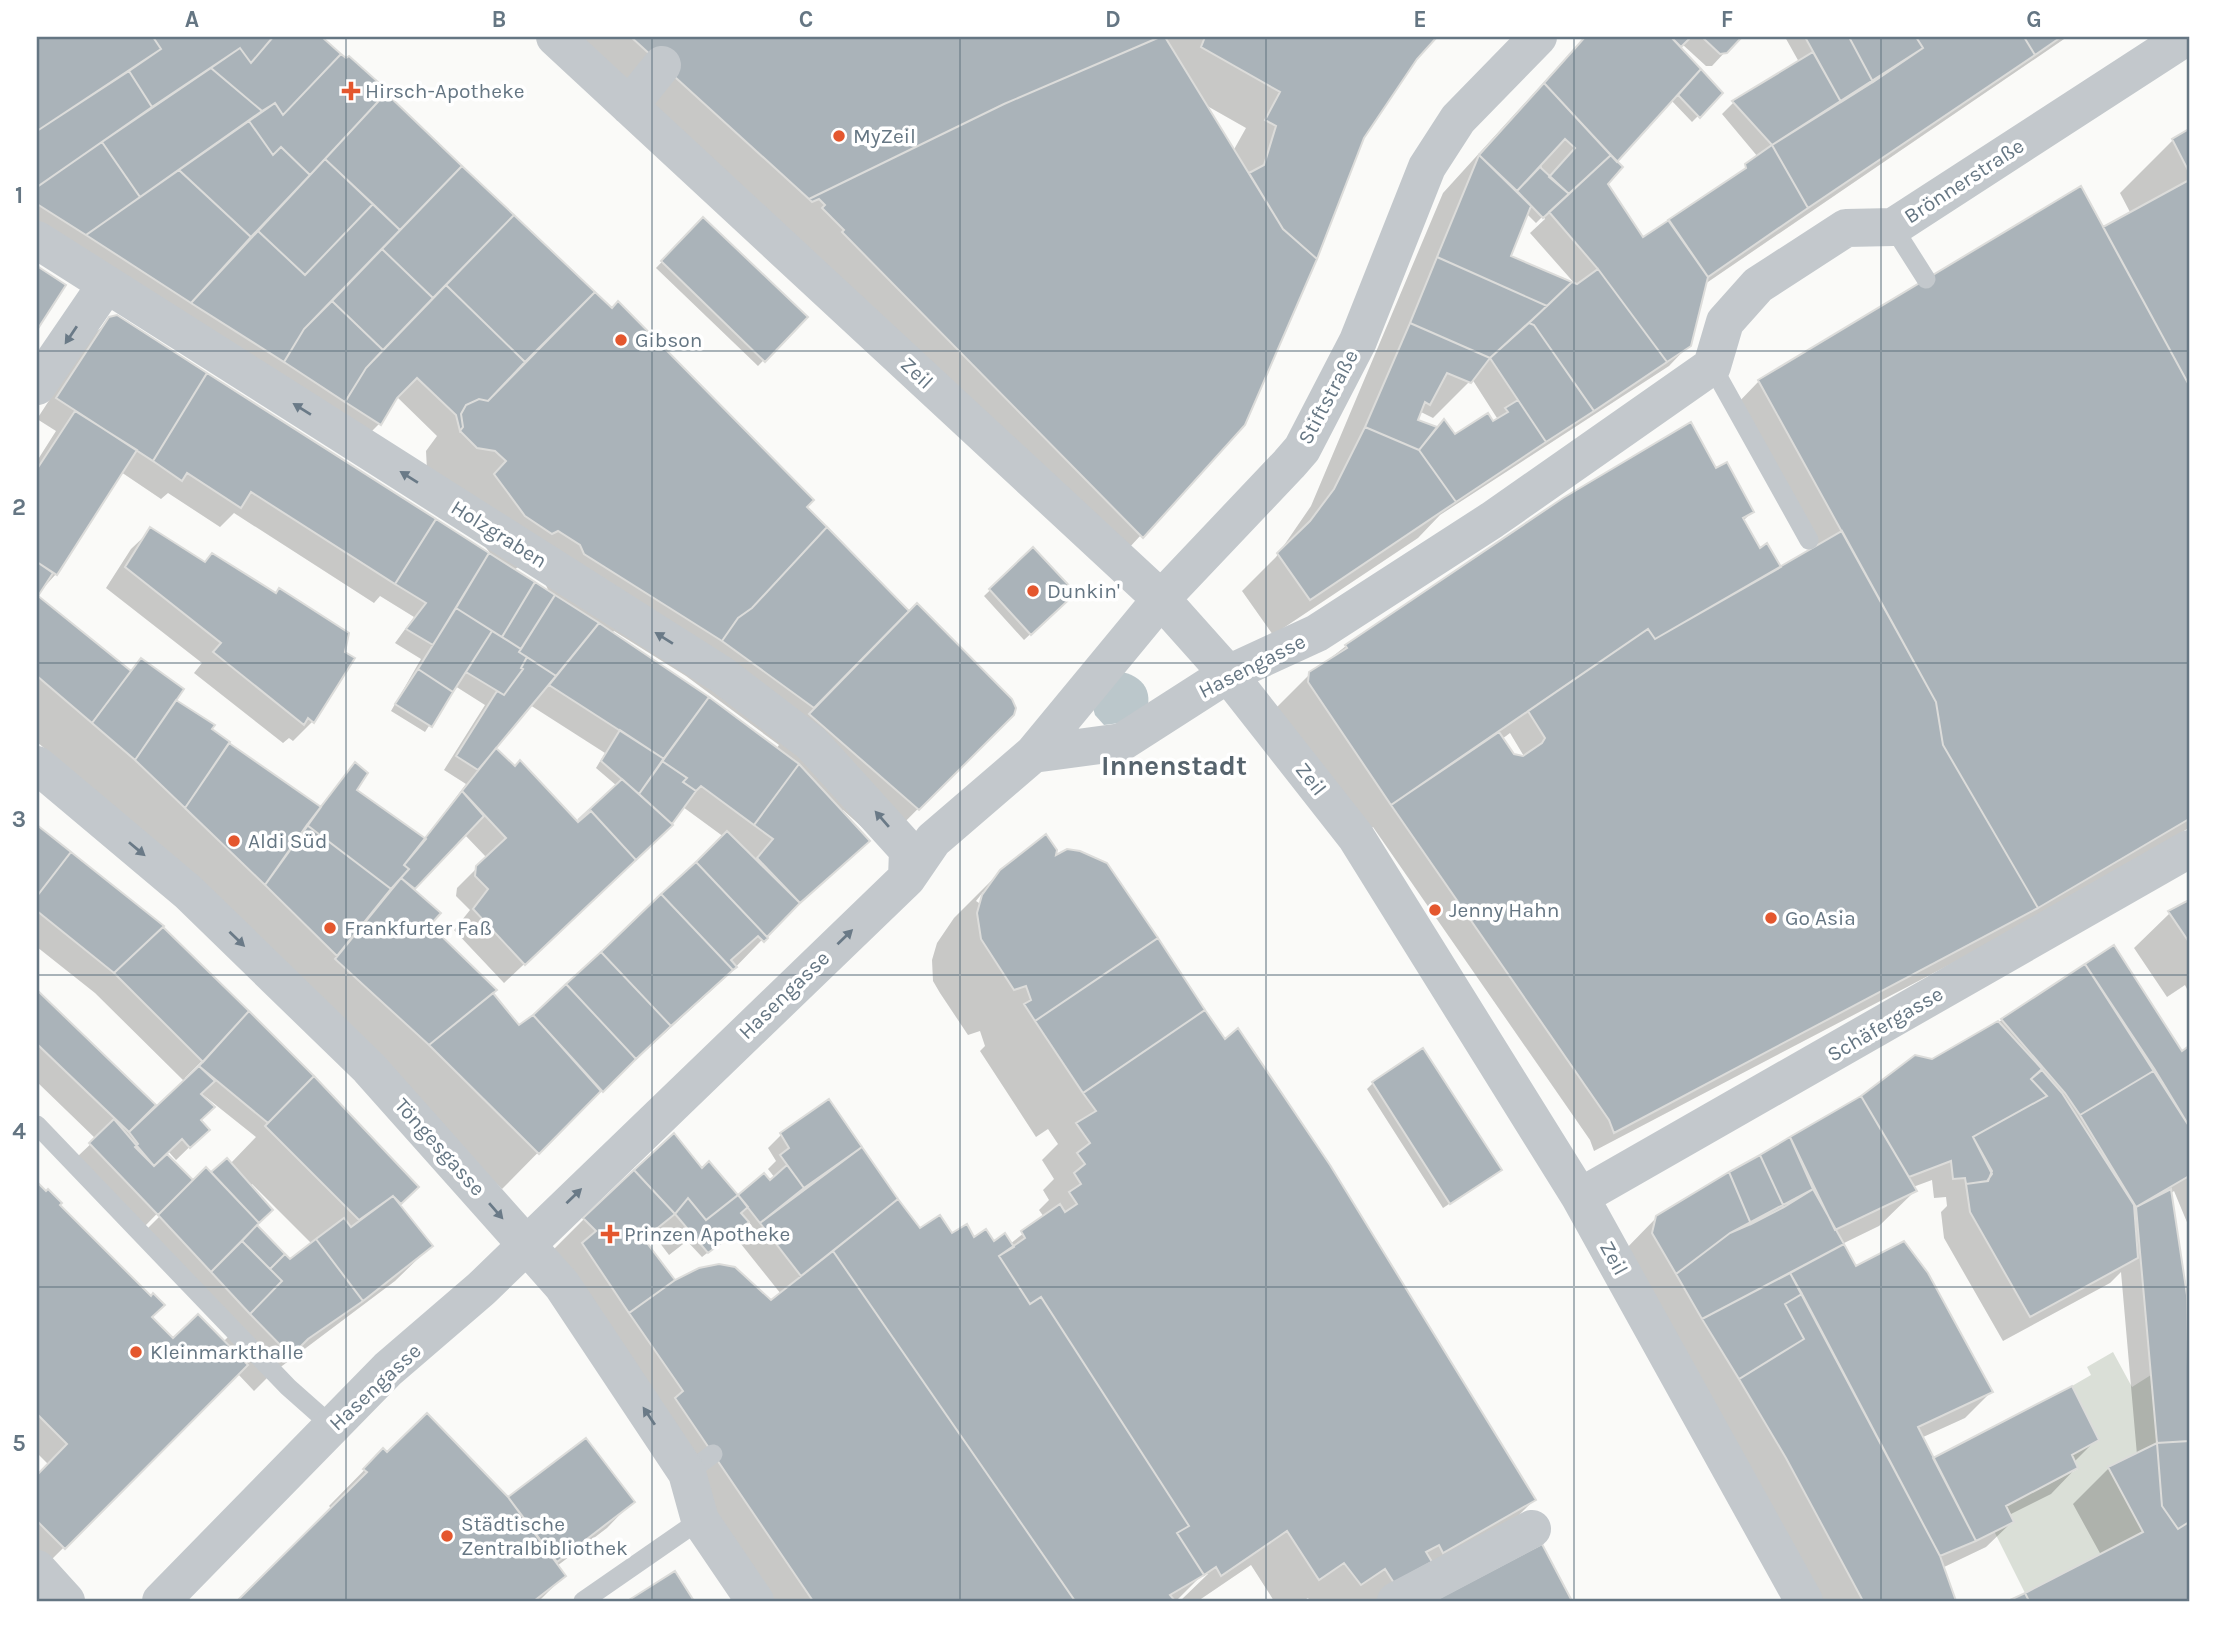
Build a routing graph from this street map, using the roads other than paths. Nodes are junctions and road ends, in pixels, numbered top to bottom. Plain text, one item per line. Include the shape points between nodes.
1 (555, 37) edge
2 (1538, 37) edge
3 (2186, 37) edge
4 (662, 65) dead end
5 (629, 106) junction
6 (1893, 228) junction
7 (37, 240) edge
8 (1926, 279) dead end
9 (106, 285) junction
10 (1712, 366) junction
11 (37, 386) edge
12 (1809, 540) dead end
13 (1161, 599) junction
14 (1228, 674) junction
15 (1033, 754) junction
16 (37, 765) edge
17 (2189, 849) edge
18 (907, 878) junction
19 (37, 1125) edge
20 (1580, 1197) junction
21 (526, 1244) junction
22 (332, 1426) junction
23 (700, 1520) junction
24 (1532, 1529) dead end
25 (37, 1569) edge
26 (66, 1601) edge
27 (161, 1601) edge
28 (583, 1601) edge
29 (755, 1601) edge
30 (1396, 1601) edge
31 (1804, 1601) edge

1 - 5 street, Zeil
2 - 13 street, Stiftstraße via 1458,118 1427,167 1358,341 1302,449
3 - 6 street, Brönnerstraße
4 - 5 street
5 - 13 street, Zeil
6 - 8 lane
6 - 10 street, Brönnerstraße via 1846,228 1758,285 1725,322
7 - 9 street, Holzgraben
9 -> 11 street
18 -> 9 street, Holzgraben via 908,850 879,816 811,743 722,675
10 - 12 lane
10 - 14 street, Hasengasse via 1500,514 1317,633
13 - 14 street, Zeil
13 - 15 street, Stiftstraße
14 - 15 street, Hasengasse via 1122,742
14 - 20 street, Zeil via 1356,837
15 - 18 street, Hasengasse via 933,840
16 -> 21 street, Töngesgasse via 188,892 350,1049
17 - 20 street, Schäfergasse
21 -> 18 street, Hasengasse
19 - 22 lane via 288,1387
20 - 31 street, Zeil
21 - 22 street, Hasengasse
23 -> 21 street, Töngesgasse via 700,1464
22 - 27 street, Hasengasse
23 - 28 lane
23 - 29 street, Töngesgasse
24 - 30 street
25 - 26 street

